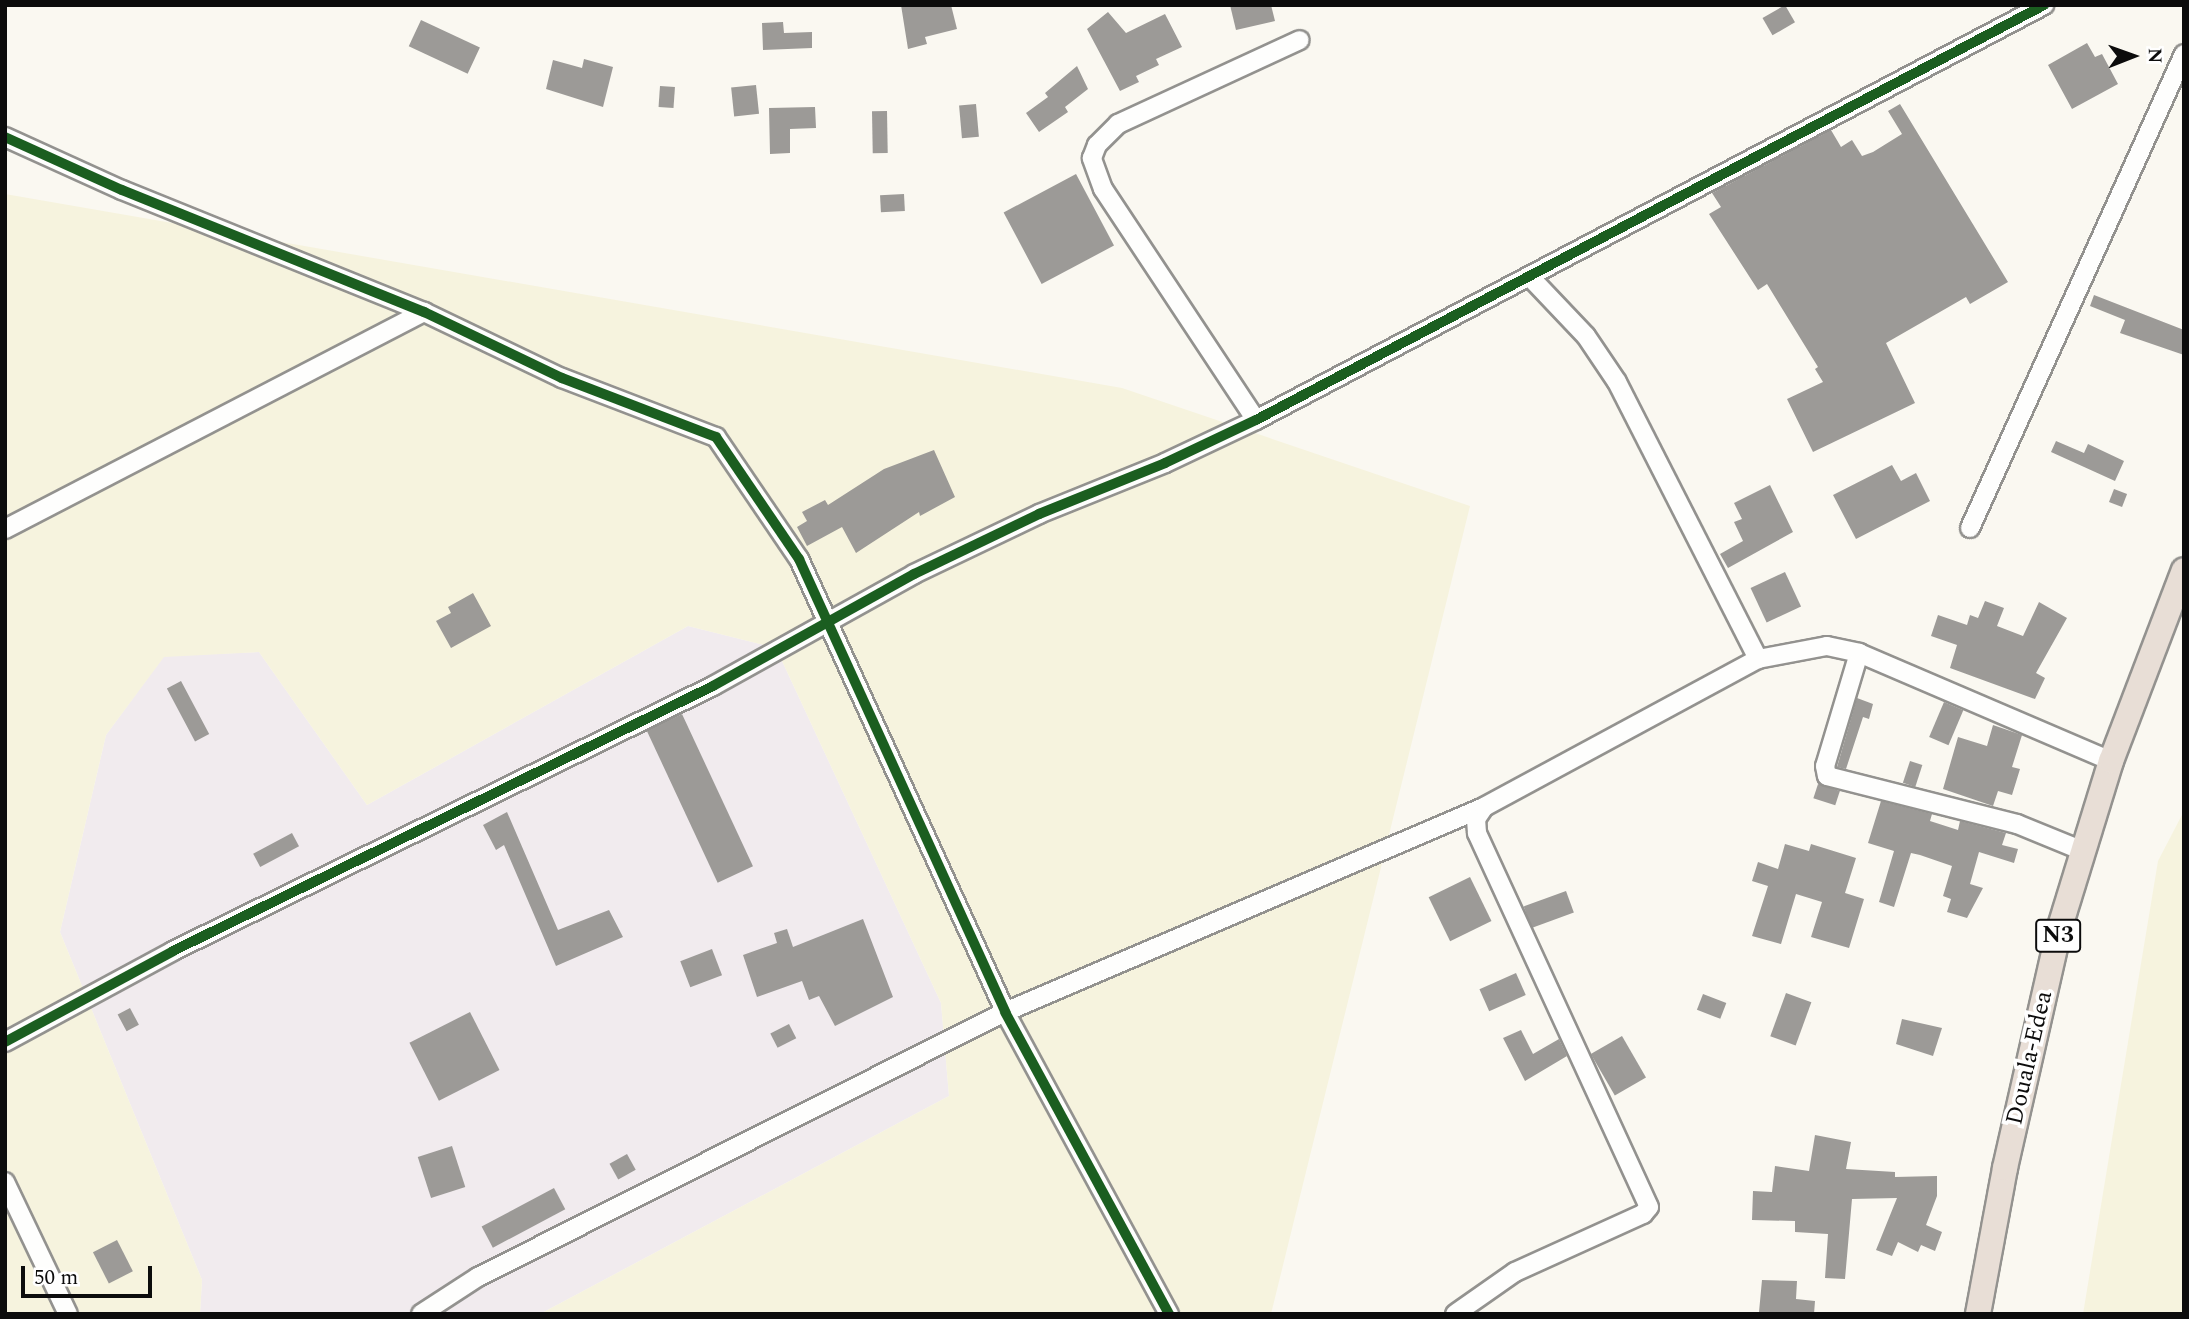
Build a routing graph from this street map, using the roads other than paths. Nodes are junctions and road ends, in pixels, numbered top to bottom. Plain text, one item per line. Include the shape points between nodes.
1 (2045, 5) edge
2 (1300, 40) dead end
3 (2184, 54) edge
4 (5, 137) edge
5 (1530, 277) junction
6 (424, 312) junction
7 (1256, 420) junction
8 (1969, 528) dead end
9 (5, 530) edge
10 (2184, 570) edge
11 (826, 621) junction
12 (1859, 653) junction
13 (1758, 659) junction
14 (2111, 761) junction
15 (1484, 807) junction
16 (2083, 851) junction
17 (1005, 1012) junction
18 (5, 1042) edge
19 (5, 1182) edge
20 (68, 1314) edge
21 (421, 1314) edge
22 (1170, 1314) edge
23 (1455, 1314) edge
24 (1978, 1314) edge

1 - 5 street
2 - 7 street via 1118,124 1097,145 1092,158 1103,189
3 - 8 street
4 - 6 street via 196,221
5 - 7 street
5 - 13 street via 1586,337 1617,382
6 - 9 street
6 - 11 street via 562,378 716,437 799,559
7 - 11 street via 1039,514
10 - 14 highway, Douala-Edea / N3
11 - 17 street
11 - 18 street via 713,686 173,951
12 - 13 street via 1827,646
12 - 14 street
12 - 16 street via 1825,766 1827,776 2007,821
13 - 15 street
14 - 16 highway, Douala-Edea / N3
15 - 17 street
15 - 23 street via 1476,819 1477,833 1649,1207 1643,1214 1515,1272
16 - 24 highway, Douala-Edea / N3 via 2059,930
17 - 21 street via 478,1277
17 - 22 street
19 - 20 street

